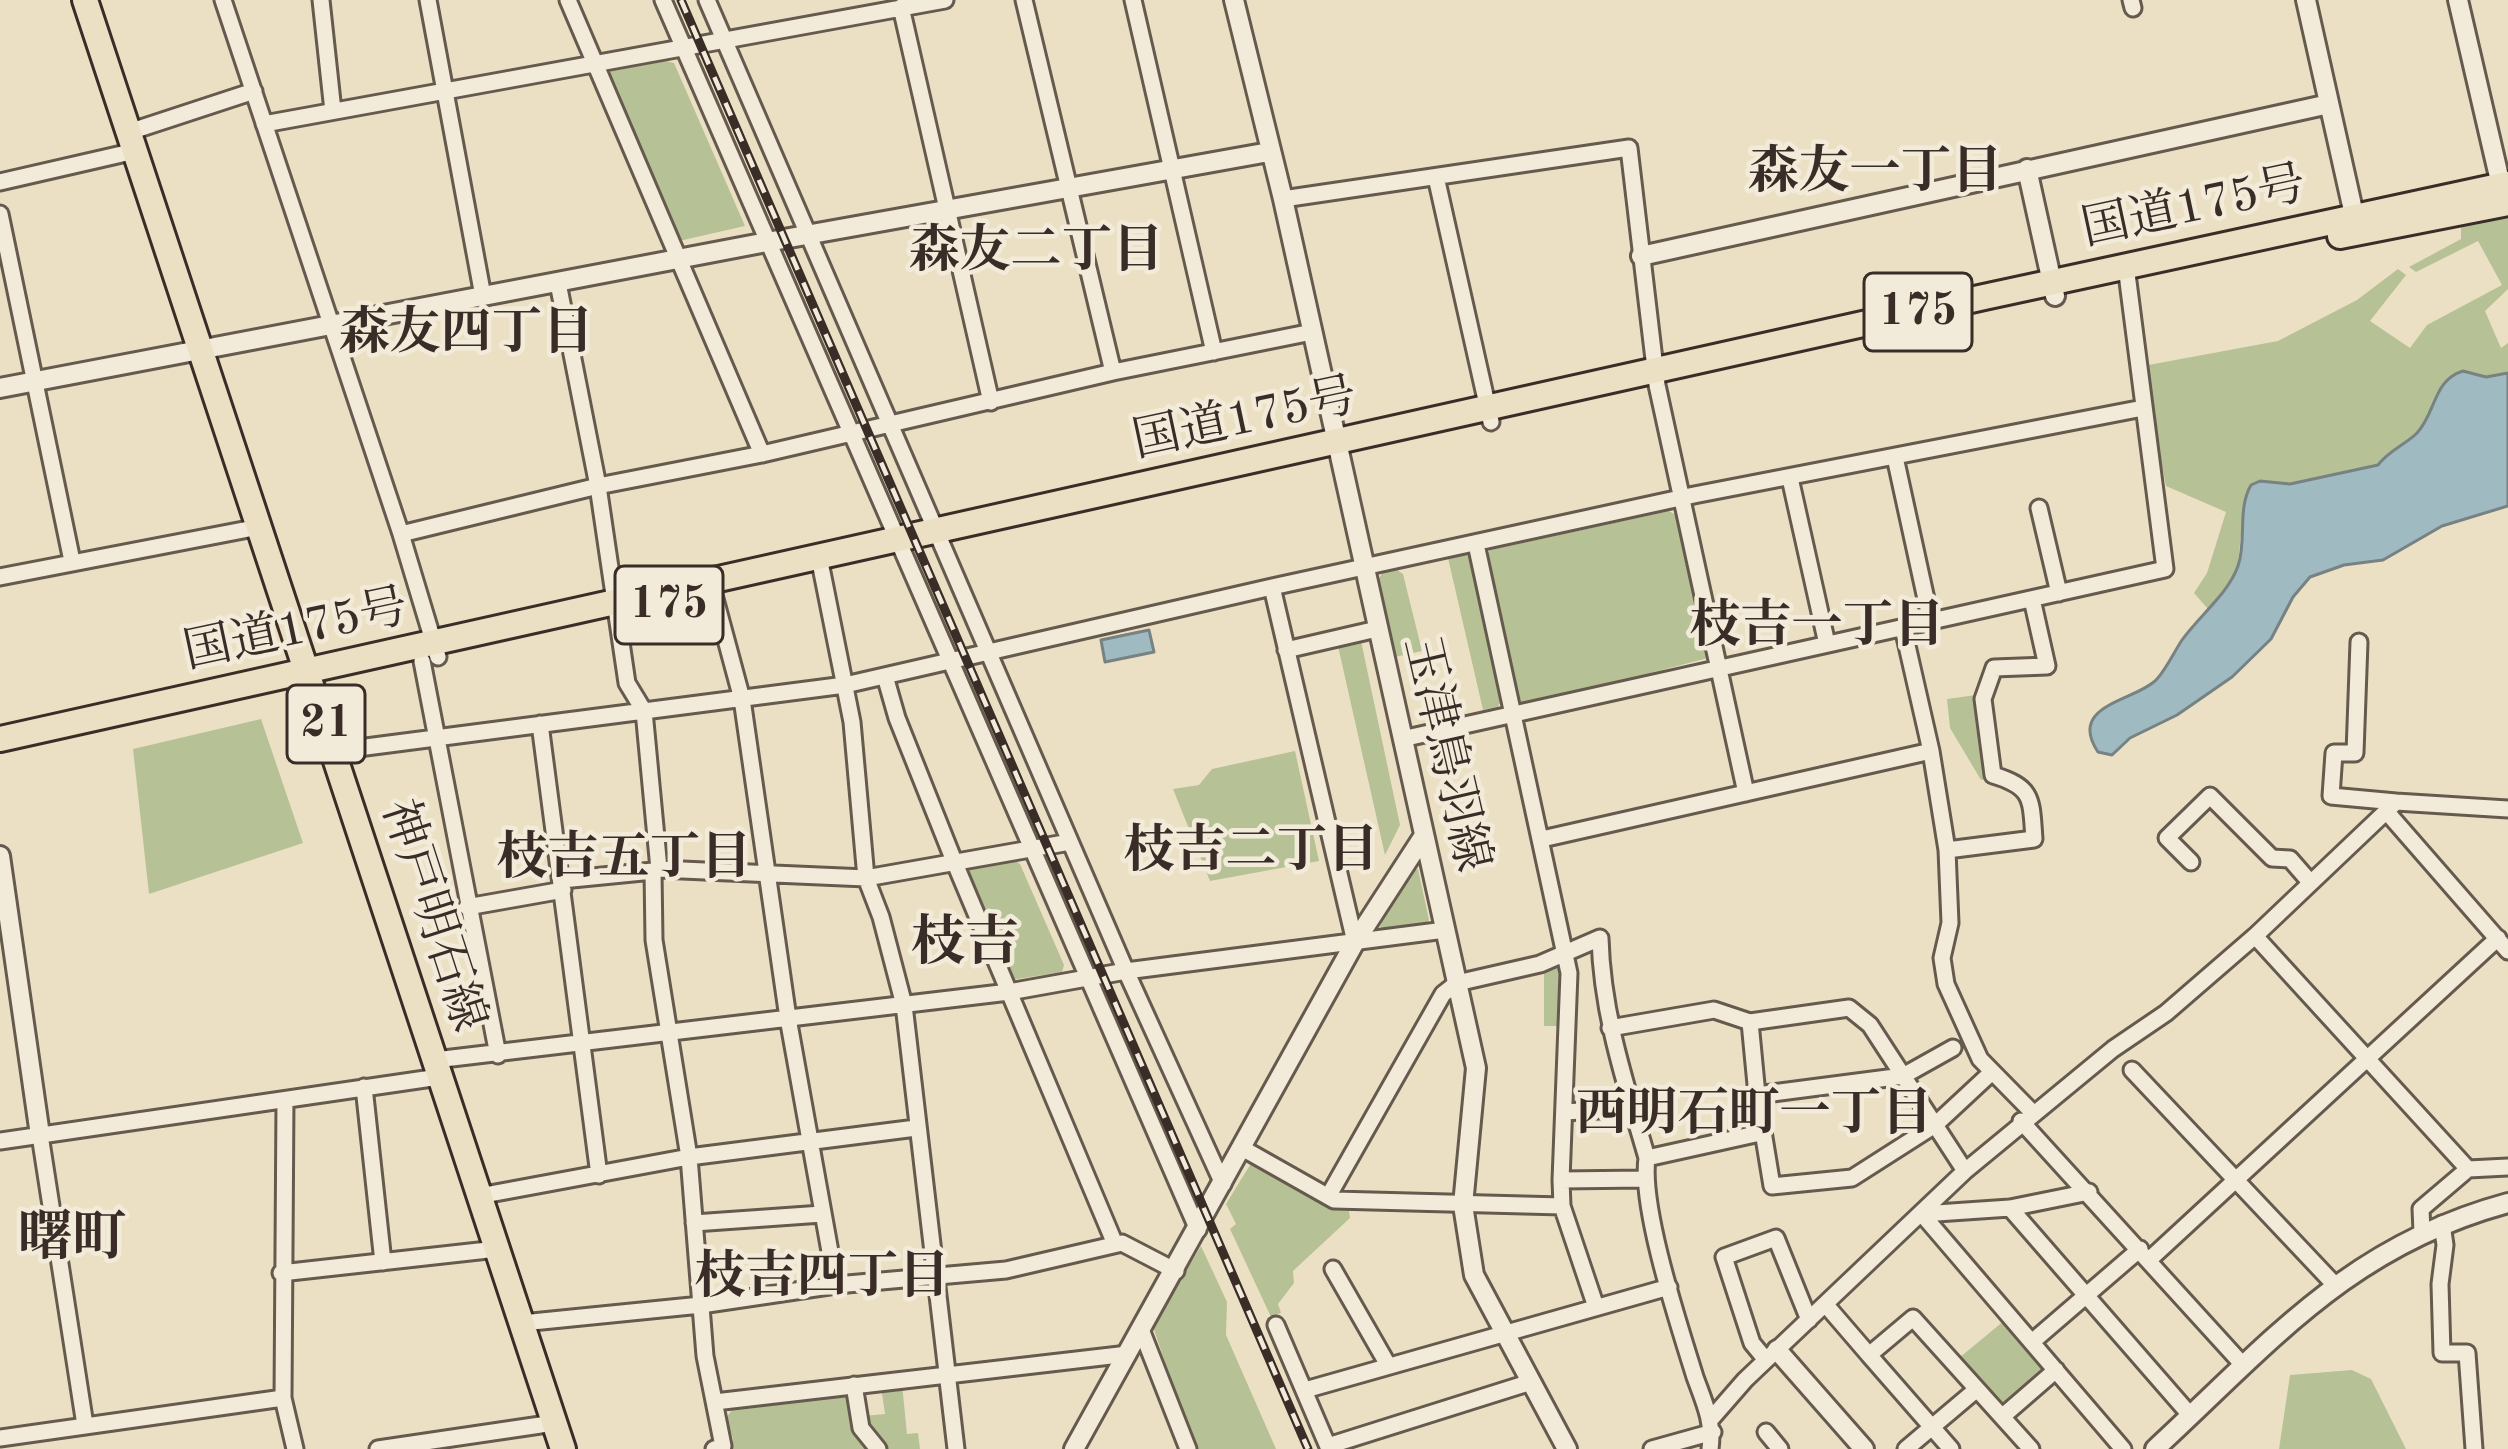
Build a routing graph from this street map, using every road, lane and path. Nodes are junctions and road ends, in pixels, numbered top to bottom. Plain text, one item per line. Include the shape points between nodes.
1 (85, 0) edge
2 (224, 0) edge
3 (321, 0) edge
4 (428, 0) edge
5 (568, 0) edge
6 (663, 0) edge
7 (706, 0) edge
8 (945, 0) edge
9 (1024, 0) edge
10 (1133, 0) edge
11 (1234, 0) edge
12 (2306, 0) edge
13 (2458, 0) edge
14 (901, 8) junction
15 (724, 40) junction
16 (683, 47) junction
17 (595, 64) junction
18 (445, 90) junction
19 (254, 91) junction
20 (2329, 104) junction
21 (333, 111) junction
22 (264, 124) junction
23 (132, 141) junction
24 (1269, 152) junction
25 (1172, 170) junction
26 (2027, 170) junction
27 (1436, 177) junction
28 (0, 182) edge
29 (1069, 188) junction
30 (2505, 194) edge
31 (1282, 200) junction
32 (946, 211) junction
33 (0, 214) edge
34 (2357, 224) junction
35 (810, 234) junction
36 (767, 242) junction
37 (1641, 256) junction
38 (677, 260) junction
39 (2127, 274) junction
40 (558, 283) junction
41 (2054, 289) junction
42 (483, 296) junction
43 (332, 325) junction
44 (1312, 332) junction
45 (201, 348) junction
46 (1214, 352) junction
47 (1113, 372) junction
48 (1656, 378) junction
49 (37, 380) junction
50 (0, 388) edge
51 (991, 402) junction
52 (2144, 408) junction
53 (1490, 416) junction
54 (893, 424) junction
55 (854, 433) junction
56 (1337, 450) junction
57 (762, 454) junction
58 (1895, 457) junction
59 (1790, 478) junction
60 (598, 486) junction
61 (1683, 498) junction
62 (2039, 508) dead end
63 (259, 527) junction
64 (401, 534) junction
65 (941, 537) junction
66 (1476, 544) junction
67 (903, 546) junction
68 (72, 562) junction
69 (821, 564) junction
70 (1364, 567) junction
71 (0, 577) edge
72 (1273, 586) junction
73 (2059, 593) junction
74 (714, 595) junction
75 (2032, 599) junction
76 (616, 609) junction
77 (1931, 622) junction
78 (1903, 628) junction
79 (1378, 629) junction
80 (2359, 642) dead end
81 (1827, 644) junction
82 (988, 650) junction
83 (1286, 650) junction
84 (432, 654) junction
85 (949, 660) junction
86 (1720, 668) junction
87 (885, 676) junction
88 (311, 678) junction
89 (845, 686) junction
90 (742, 699) junction
91 (644, 711) junction
92 (1514, 716) junction
93 (540, 724) junction
94 (0, 739) edge
95 (435, 739) junction
96 (1402, 739) junction
97 (335, 751) junction
98 (1931, 751) junction
99 (0, 755) edge
100 (1746, 794) junction
101 (2391, 807) junction
102 (2508, 809) edge
103 (1423, 837) junction
104 (1541, 839) junction
105 (1070, 842) junction
106 (1030, 848) junction
107 (1947, 850) junction
108 (0, 856) edge
109 (954, 862) junction
110 (2191, 862) dead end
111 (656, 870) junction
112 (766, 872) junction
113 (866, 878) junction
114 (2310, 882) junction
115 (562, 885) junction
116 (467, 907) junction
117 (4, 913) edge
118 (1445, 930) junction
119 (2255, 936) junction
120 (1355, 942) junction
121 (2503, 944) edge
122 (1565, 953) junction
123 (1126, 971) junction
124 (1088, 981) junction
125 (1457, 983) junction
126 (1009, 992) junction
127 (904, 1005) junction
128 (788, 1018) junction
129 (1750, 1022) junction
130 (1610, 1028) junction
131 (671, 1034) junction
132 (584, 1046) junction
133 (1953, 1048) dead end
134 (498, 1055) junction
135 (2366, 1056) junction
136 (437, 1069) junction
137 (2132, 1070) dead end
138 (1992, 1072) junction
139 (1903, 1076) junction
140 (364, 1087) junction
141 (1756, 1095) junction
142 (285, 1100) junction
143 (1633, 1108) junction
144 (1564, 1112) junction
145 (2027, 1117) junction
146 (1935, 1125) junction
147 (916, 1128) junction
148 (1760, 1133) junction
149 (40, 1135) junction
150 (0, 1141) edge
151 (809, 1142) junction
152 (1242, 1148) junction
153 (689, 1156) junction
154 (1647, 1158) junction
155 (2508, 1167) edge
156 (2468, 1169) junction
157 (1965, 1171) junction
158 (599, 1175) junction
159 (1644, 1179) junction
160 (2235, 1179) junction
161 (1561, 1180) junction
162 (1223, 1184) junction
163 (2089, 1192) junction
164 (479, 1196) junction
165 (1329, 1196) junction
166 (2508, 1203) edge
167 (1463, 1205) junction
168 (1562, 1206) junction
169 (2010, 1208) junction
170 (822, 1214) junction
171 (1922, 1214) junction
172 (694, 1223) junction
173 (2442, 1224) junction
174 (1198, 1230) junction
175 (2422, 1232) junction
176 (1115, 1244) junction
177 (497, 1249) junction
178 (2145, 1254) junction
179 (383, 1262) junction
180 (1333, 1269) dead end
181 (1176, 1271) junction
182 (281, 1273) junction
183 (933, 1276) junction
184 (2334, 1284) junction
185 (836, 1285) junction
186 (1669, 1287) junction
187 (2085, 1297) junction
188 (700, 1305) junction
189 (1826, 1305) junction
190 (1596, 1307) junction
191 (1809, 1320) junction
192 (522, 1323) junction
193 (1276, 1325) dead end
194 (1142, 1332) junction
195 (1504, 1332) junction
196 (2032, 1342) junction
197 (1128, 1354) junction
198 (1772, 1355) junction
199 (1869, 1355) junction
200 (2243, 1365) junction
201 (1388, 1366) junction
202 (2056, 1370) junction
203 (945, 1374) junction
204 (1531, 1382) junction
205 (854, 1385) junction
206 (1977, 1389) junction
207 (1304, 1390) junction
208 (283, 1398) junction
209 (715, 1402) junction
210 (2003, 1416) junction
211 (2191, 1416) junction
212 (554, 1424) junction
213 (85, 1425) junction
214 (1932, 1426) junction
215 (1766, 1432) dead end
216 (1711, 1433) edge
217 (0, 1438) edge
218 (454, 1444) edge
219 (1328, 1448) edge
220 (295, 1449) edge
221 (382, 1449) edge
222 (563, 1449) edge
223 (714, 1449) edge
224 (878, 1449) edge
225 (956, 1449) edge
226 (1074, 1449) edge
227 (1188, 1449) edge
228 (1567, 1449) edge
229 (1652, 1449) edge
230 (1780, 1449) edge
231 (1864, 1449) edge
232 (1906, 1449) edge
233 (1951, 1449) edge
234 (2031, 1449) edge
235 (2123, 1449) edge
236 (2155, 1449) edge
237 (2474, 1449) edge

1 - 23 main road, 神戸明石線 / 21
2 - 19 street
3 - 21 street
4 - 18 street
5 - 17 street
6 - 16 street
7 - 15 street
8 - 14 street
9 - 29 street
10 - 25 street
11 - 24 street, 玉津鳥羽線
12 - 20 street
13 - 30 street
14 - 15 street
14 - 32 street
15 - 16 street
15 - 35 street
16 - 17 street
16 - 36 street
17 - 18 street
17 - 38 street
18 - 21 street
18 - 42 street
19 - 22 street
19 - 23 street
20 - 26 street
20 - 34 street
21 - 22 street
22 - 43 street
23 - 28 street
23 - 45 main road, 神戸明石線 / 21
24 - 25 street
24 - 31 street, 玉津鳥羽線
25 - 29 street
25 - 46 street
26 - 37 street
26 - 41 street
27 - 31 street
27 - 37 street via 1629,148
27 - 53 street
29 - 32 street
29 - 47 street
30 - 34 main road, 国道175号 / 175
31 - 44 street, 玉津鳥羽線
32 - 35 street
32 - 51 street
33 - 49 street
34 - 39 main road, 国道175号 / 175
35 - 36 street
35 - 54 street
36 - 38 street
36 - 55 street
37 - 48 street
38 - 40 street
38 - 57 street
39 - 41 main road, 国道175号 / 175
39 - 52 street
40 - 42 street
40 - 60 street
41 - 48 main road, 国道175号 / 175
42 - 43 street
43 - 45 street
43 - 64 street
44 - 46 street
44 - 56 street, 玉津鳥羽線
45 - 49 street
45 - 63 main road, 神戸明石線 / 21
46 - 47 street
47 - 51 street
48 - 53 main road, 国道175号 / 175
48 - 61 street
49 - 50 street
49 - 68 street
51 - 54 street
52 - 58 street
52 - 73 street via 2165,569
53 - 56 main road, 国道175号 / 175
54 - 55 street
54 - 65 street
55 - 57 street
55 - 67 street
56 - 65 main road, 国道175号 / 175
56 - 70 street, 玉津鳥羽線
57 - 60 street
58 - 59 street
58 - 77 street
59 - 61 street
59 - 81 street
60 - 64 street
60 - 76 street
61 - 66 street
61 - 86 street
62 - 73 street
63 - 68 street
63 - 88 main road, 神戸明石線 / 21
64 - 84 street
65 - 67 main road, 国道175号 / 175
65 - 82 street
66 - 70 street
66 - 92 street
67 - 69 main road, 国道175号 / 175
67 - 85 street
68 - 71 street
69 - 74 main road, 国道175号 / 175
69 - 76 main road, 国道175号 / 175
69 - 89 street
70 - 72 street
70 - 79 street, 玉津鳥羽線
72 - 82 street
72 - 83 street
73 - 75 street
74 - 76 main road, 国道175号 / 175
74 - 90 street
75 - 77 street
75 - 107 street via 2048,666 1994,668 1983,699 1993,775 2017,782 2031,798 2034,839
76 - 84 main road, 国道175号 / 175
76 - 91 street via 627,682
77 - 78 street
78 - 81 street
78 - 98 street
79 - 83 street
79 - 96 street, 玉津鳥羽線
80 - 101 street via 2355,753 2334,753 2331,796
81 - 86 street
82 - 85 street
82 - 105 street
83 - 120 street
84 - 88 main road, 国道175号 / 175
84 - 95 street
85 - 87 street
85 - 106 street
86 - 92 street
86 - 100 street
87 - 89 street
87 - 109 street
88 - 94 main road, 国道175号 / 175
88 - 97 main road, 神戸明石線 / 21
88 - 99 main road, 国道175号 / 175
89 - 90 street
89 - 113 street
90 - 91 street
90 - 112 street
91 - 93 street
91 - 111 street
92 - 96 street
92 - 104 street
93 - 95 street
93 - 115 street
95 - 97 street
95 - 116 street
96 - 103 street, 玉津鳥羽線
97 - 136 main road, 神戸明石線 / 21
98 - 100 street
98 - 107 street
100 - 104 street
101 - 102 street
101 - 114 street
101 - 121 street
103 - 118 street, 玉津鳥羽線
103 - 120 street
104 - 122 street
105 - 106 street
105 - 123 street
106 - 109 street
106 - 124 street
107 - 138 street via 1946,984
108 - 117 street
109 - 113 street
109 - 126 street
110 - 114 street via 2167,838 2210,796 2272,858 2290,859
111 - 112 street
111 - 115 street
111 - 131 street via 654,940
112 - 113 street
112 - 128 street
113 - 127 street
114 - 119 street
115 - 116 street
115 - 132 street
116 - 134 street
117 - 149 street
118 - 120 street
118 - 125 street, 玉津鳥羽線
119 - 135 street
119 - 145 street
120 - 123 street
120 - 152 street
121 - 135 street
122 - 125 street
122 - 130 street via 1600,938
122 - 144 street
123 - 124 street
123 - 162 street
124 - 126 street
124 - 174 street
125 - 165 street via 1443,994
125 - 167 street, 玉津鳥羽線 via 1476,1068
126 - 127 street
126 - 176 street
127 - 128 street
127 - 147 street
128 - 131 street
128 - 151 street
129 - 130 street via 1714,1010
129 - 139 street via 1849,1009 1870,1025
129 - 141 street
130 - 143 street
131 - 132 street
131 - 153 street
132 - 134 street
132 - 158 street
133 - 139 street
134 - 136 street
135 - 156 street
135 - 160 street
136 - 140 street
136 - 164 main road, 神戸明石線 / 21
137 - 160 street
138 - 145 street
138 - 146 street
139 - 141 street
139 - 146 street
140 - 142 street
140 - 179 street
141 - 148 street
142 - 149 street
142 - 182 street
143 - 144 street
143 - 154 street
144 - 161 street
145 - 157 street
145 - 163 street
146 - 148 street via 1852,1178 1772,1186
146 - 157 street
147 - 151 street
147 - 183 street
148 - 154 street
149 - 150 street
149 - 213 street
151 - 153 street
151 - 170 street
152 - 162 street
152 - 165 street
153 - 158 street
153 - 172 street
154 - 159 street
155 - 156 street
156 - 175 street via 2420,1209
157 - 171 street
158 - 164 street
159 - 161 street
159 - 186 street
160 - 178 street
160 - 184 street
161 - 168 street
162 - 174 street
163 - 169 street
163 - 178 street
164 - 177 main road, 神戸明石線 / 21
165 - 167 street
166 - 173 street
167 - 168 street
167 - 195 street, 玉津鳥羽線 via 1474,1275
168 - 190 street
169 - 171 street
169 - 187 street
170 - 172 street
170 - 185 street
171 - 189 street
171 - 196 street
172 - 188 street
173 - 175 street
173 - 237 street via 2442,1353 2467,1353
174 - 181 street
175 - 184 street
176 - 181 street
176 - 183 street via 1006,1270
177 - 179 street
177 - 192 main road, 神戸明石線 / 21
178 - 187 street
178 - 200 street
179 - 182 street
180 - 201 street
181 - 194 street
182 - 208 street
183 - 185 street
183 - 203 street
184 - 200 street
185 - 188 street
186 - 190 street
186 - 216 street
187 - 196 street
187 - 211 street
188 - 192 street
188 - 209 street
189 - 191 street
189 - 199 street
190 - 195 street
191 - 198 street
191 - 198 street via 1776,1238 1724,1257 1752,1343
192 - 212 main road, 神戸明石線 / 21
193 - 207 street
194 - 197 street
194 - 227 street
195 - 201 street
195 - 204 street, 玉津鳥羽線
196 - 202 street
197 - 203 street
197 - 226 street
198 - 216 street
198 - 231 street
199 - 206 street via 1913,1318
199 - 214 street
200 - 211 street
201 - 207 street
202 - 210 street
202 - 235 street
203 - 205 street
203 - 225 street
204 - 219 street
204 - 228 street, 玉津鳥羽線
205 - 209 street
205 - 224 street via 861,1428
206 - 210 street
206 - 214 street
207 - 219 street
208 - 213 street
208 - 220 street
209 - 223 street via 723,1446
210 - 234 street
211 - 236 street
212 - 218 street
212 - 222 main road, 神戸明石線 / 21
213 - 217 street
214 - 232 street
214 - 233 street
215 - 230 street
216 - 229 street
218 - 221 street

